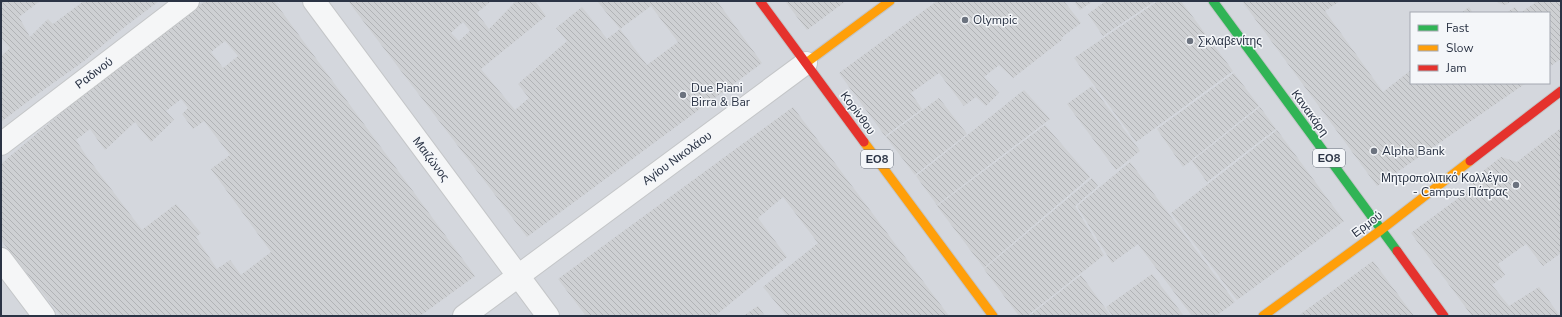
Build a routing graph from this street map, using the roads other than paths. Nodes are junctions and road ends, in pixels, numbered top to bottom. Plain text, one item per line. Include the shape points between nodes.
1 (188, 1) edge
2 (314, 1) edge
3 (760, 1) edge
4 (890, 1) edge
5 (1213, 1) edge
6 (806, 63) junction
7 (1561, 91) edge
8 (1, 144) edge
9 (1381, 230) junction
10 (5, 272) edge
11 (518, 276) junction
12 (44, 316) edge
13 (464, 316) edge
14 (548, 316) edge
15 (993, 316) edge
16 (1263, 316) edge
17 (1444, 316) edge

1 - 8 street, Ραδινού
2 - 11 street, Μαιζώνος
3 - 6 main road, Κορίνθου / ΕΟ8
4 - 6 main road, Αγίου Νικολάου
5 - 9 main road, Κανακάρη / ΕΟ8
6 - 11 street, Αγίου Νικολάου
6 - 15 main road, Κορίνθου / ΕΟ8
7 - 9 main road, Ερμού
9 - 16 main road, Ερμού
9 - 17 main road, Κανακάρη / ΕΟ8
10 - 12 street
11 - 13 street, Αγίου Νικολάου
11 - 14 street, Μαιζώνος

